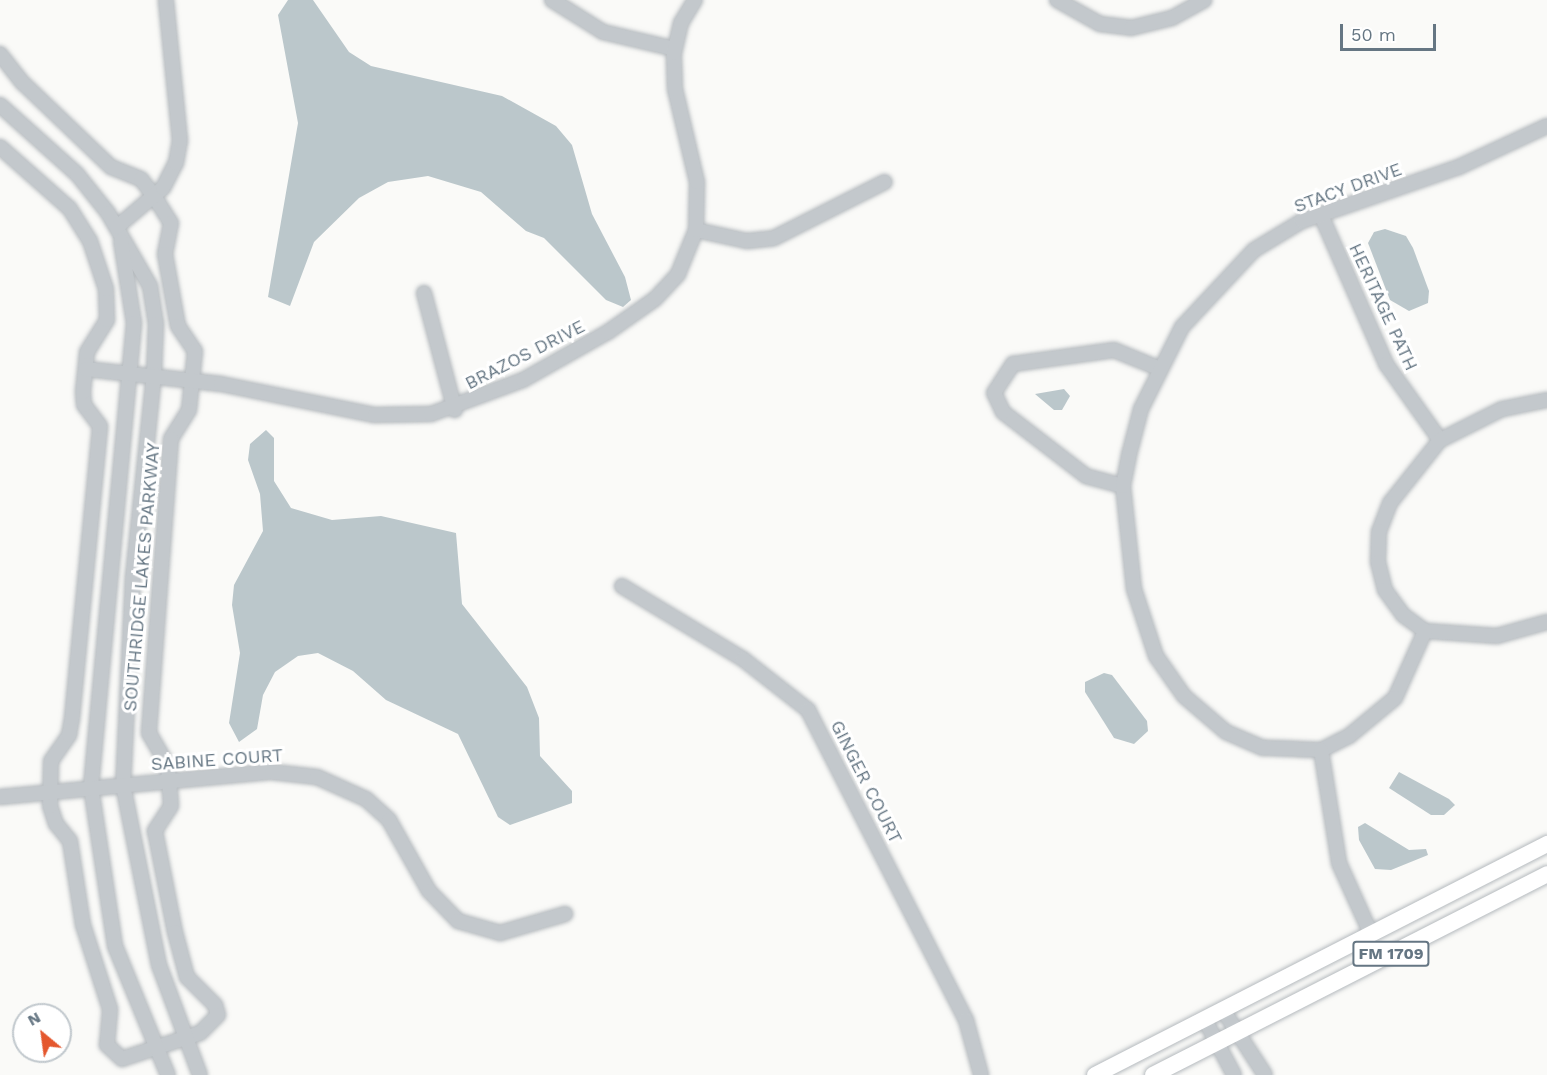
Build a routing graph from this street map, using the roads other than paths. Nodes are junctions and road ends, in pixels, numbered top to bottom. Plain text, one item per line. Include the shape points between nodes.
1 (166, 0) edge
2 (552, 0) edge
3 (695, 0) edge
4 (1057, 0) edge
5 (1203, 0) edge
6 (675, 49) junction
7 (0, 54) edge
8 (0, 105) edge
9 (1547, 126) edge
10 (0, 147) edge
11 (885, 182) dead end
12 (154, 196) junction
13 (1321, 215) junction
14 (117, 227) junction
15 (696, 230) junction
16 (424, 293) dead end
17 (1158, 368) junction
18 (86, 369) junction
19 (129, 372) junction
20 (154, 374) junction
21 (194, 380) junction
22 (1547, 400) edge
23 (455, 410) junction
24 (1440, 440) junction
25 (1123, 486) junction
26 (622, 586) dead end
27 (1547, 622) edge
28 (1425, 631) junction
29 (1322, 750) junction
30 (170, 781) junction
31 (123, 785) junction
32 (91, 787) junction
33 (50, 790) junction
34 (0, 797) edge
35 (1547, 844) edge
36 (1547, 874) edge
37 (565, 914) dead end
38 (1371, 934) junction
39 (1223, 1010) junction
40 (1205, 1020) junction
41 (1235, 1033) junction
42 (183, 1040) junction
43 (1215, 1043) junction
44 (155, 1052) junction
45 (168, 1075) edge
46 (200, 1075) edge
47 (981, 1075) edge
48 (1095, 1075) edge
49 (1153, 1075) edge
50 (1234, 1075) edge
51 (1265, 1075) edge

1 - 12 street via 180,141 172,175
2 - 6 street via 603,32
3 - 6 street, BRAZOS DRIVE
4 - 5 street via 1090,20 1131,28 1172,18
6 - 15 street, BRAZOS DRIVE via 675,89 697,182
7 - 12 street, SOUTHRIDGE LAKES PARKWAY via 22,83 111,167 141,179
8 - 14 street, SOUTHRIDGE LAKES PARKWAY via 77,174
9 - 13 street, STACY DRIVE via 1459,167
10 - 18 street, SOUTHRIDGE LAKES PARKWAY via 69,208 100,267 107,320 92,339
11 - 15 street via 774,238 747,241
12 - 14 street
12 - 21 street, SOUTHRIDGE LAKES PARKWAY via 171,223 165,254 178,326 195,351
13 - 17 street, STACY DRIVE via 1254,250 1182,327
13 - 24 street, HERITAGE PATH via 1386,364
14 - 19 street, SOUTHRIDGE LAKES PARKWAY via 134,323
14 - 20 street, SOUTHRIDGE LAKES PARKWAY via 150,286 156,324
15 - 23 street, BRAZOS DRIVE via 678,274 655,299 523,380
16 - 23 street
17 - 25 street, STACY DRIVE via 1141,409
17 - 25 street via 1114,350 1012,364 994,393 1003,412 1086,476
18 - 19 street, BRAZOS DRIVE
18 - 33 street, SOUTHRIDGE LAKES PARKWAY via 84,405 100,426 72,718 69,735 51,761
19 - 20 street, BRAZOS DRIVE
19 - 32 street, SOUTHRIDGE LAKES PARKWAY
20 - 21 street, BRAZOS DRIVE
20 - 31 street, SOUTHRIDGE LAKES PARKWAY via 133,576
21 - 23 street, BRAZOS DRIVE via 375,415
21 - 30 street, SOUTHRIDGE LAKES PARKWAY via 189,410 171,439 149,705 149,733 163,750
22 - 24 street via 1502,410
24 - 28 street via 1408,476 1379,531 1378,562 1385,590 1403,615
25 - 29 street, STACY DRIVE via 1134,590 1156,656 1184,696 1226,732 1263,748
26 - 47 street, GINGER COURT via 743,659 808,710 966,1020
27 - 28 street via 1497,636
28 - 29 street, STACY DRIVE via 1395,698 1349,736
29 - 38 street via 1339,863
30 - 31 street, SABINE COURT
30 - 37 street, SABINE COURT via 272,772 335,783 366,799 389,820 429,891 458,921 500,933
30 - 42 street, SOUTHRIDGE LAKES PARKWAY via 169,814 155,831 163,879 188,977 215,1005 218,1015 200,1033
31 - 32 street, SABINE COURT
31 - 42 street, SOUTHRIDGE LAKES PARKWAY via 156,955
32 - 33 street, SABINE COURT
32 - 44 street, SOUTHRIDGE LAKES PARKWAY via 115,946
33 - 34 street, SABINE COURT
33 - 44 street, SOUTHRIDGE LAKES PARKWAY via 51,816 70,841 83,925 110,1009 107,1045 122,1059
35 - 38 main road, FM 1709
36 - 41 main road, FM 1709
38 - 39 main road, FM 1709
39 - 40 main road, FM 1709
39 - 41 street
40 - 43 street
40 - 48 main road, FM 1709
41 - 43 main road, FM 1709
41 - 51 street
42 - 44 street, SOUTHRIDGE LAKES PARKWAY
42 - 46 street, SOUTHRIDGE LAKES PARKWAY
43 - 49 main road, FM 1709
43 - 50 street
44 - 45 street, SOUTHRIDGE LAKES PARKWAY

